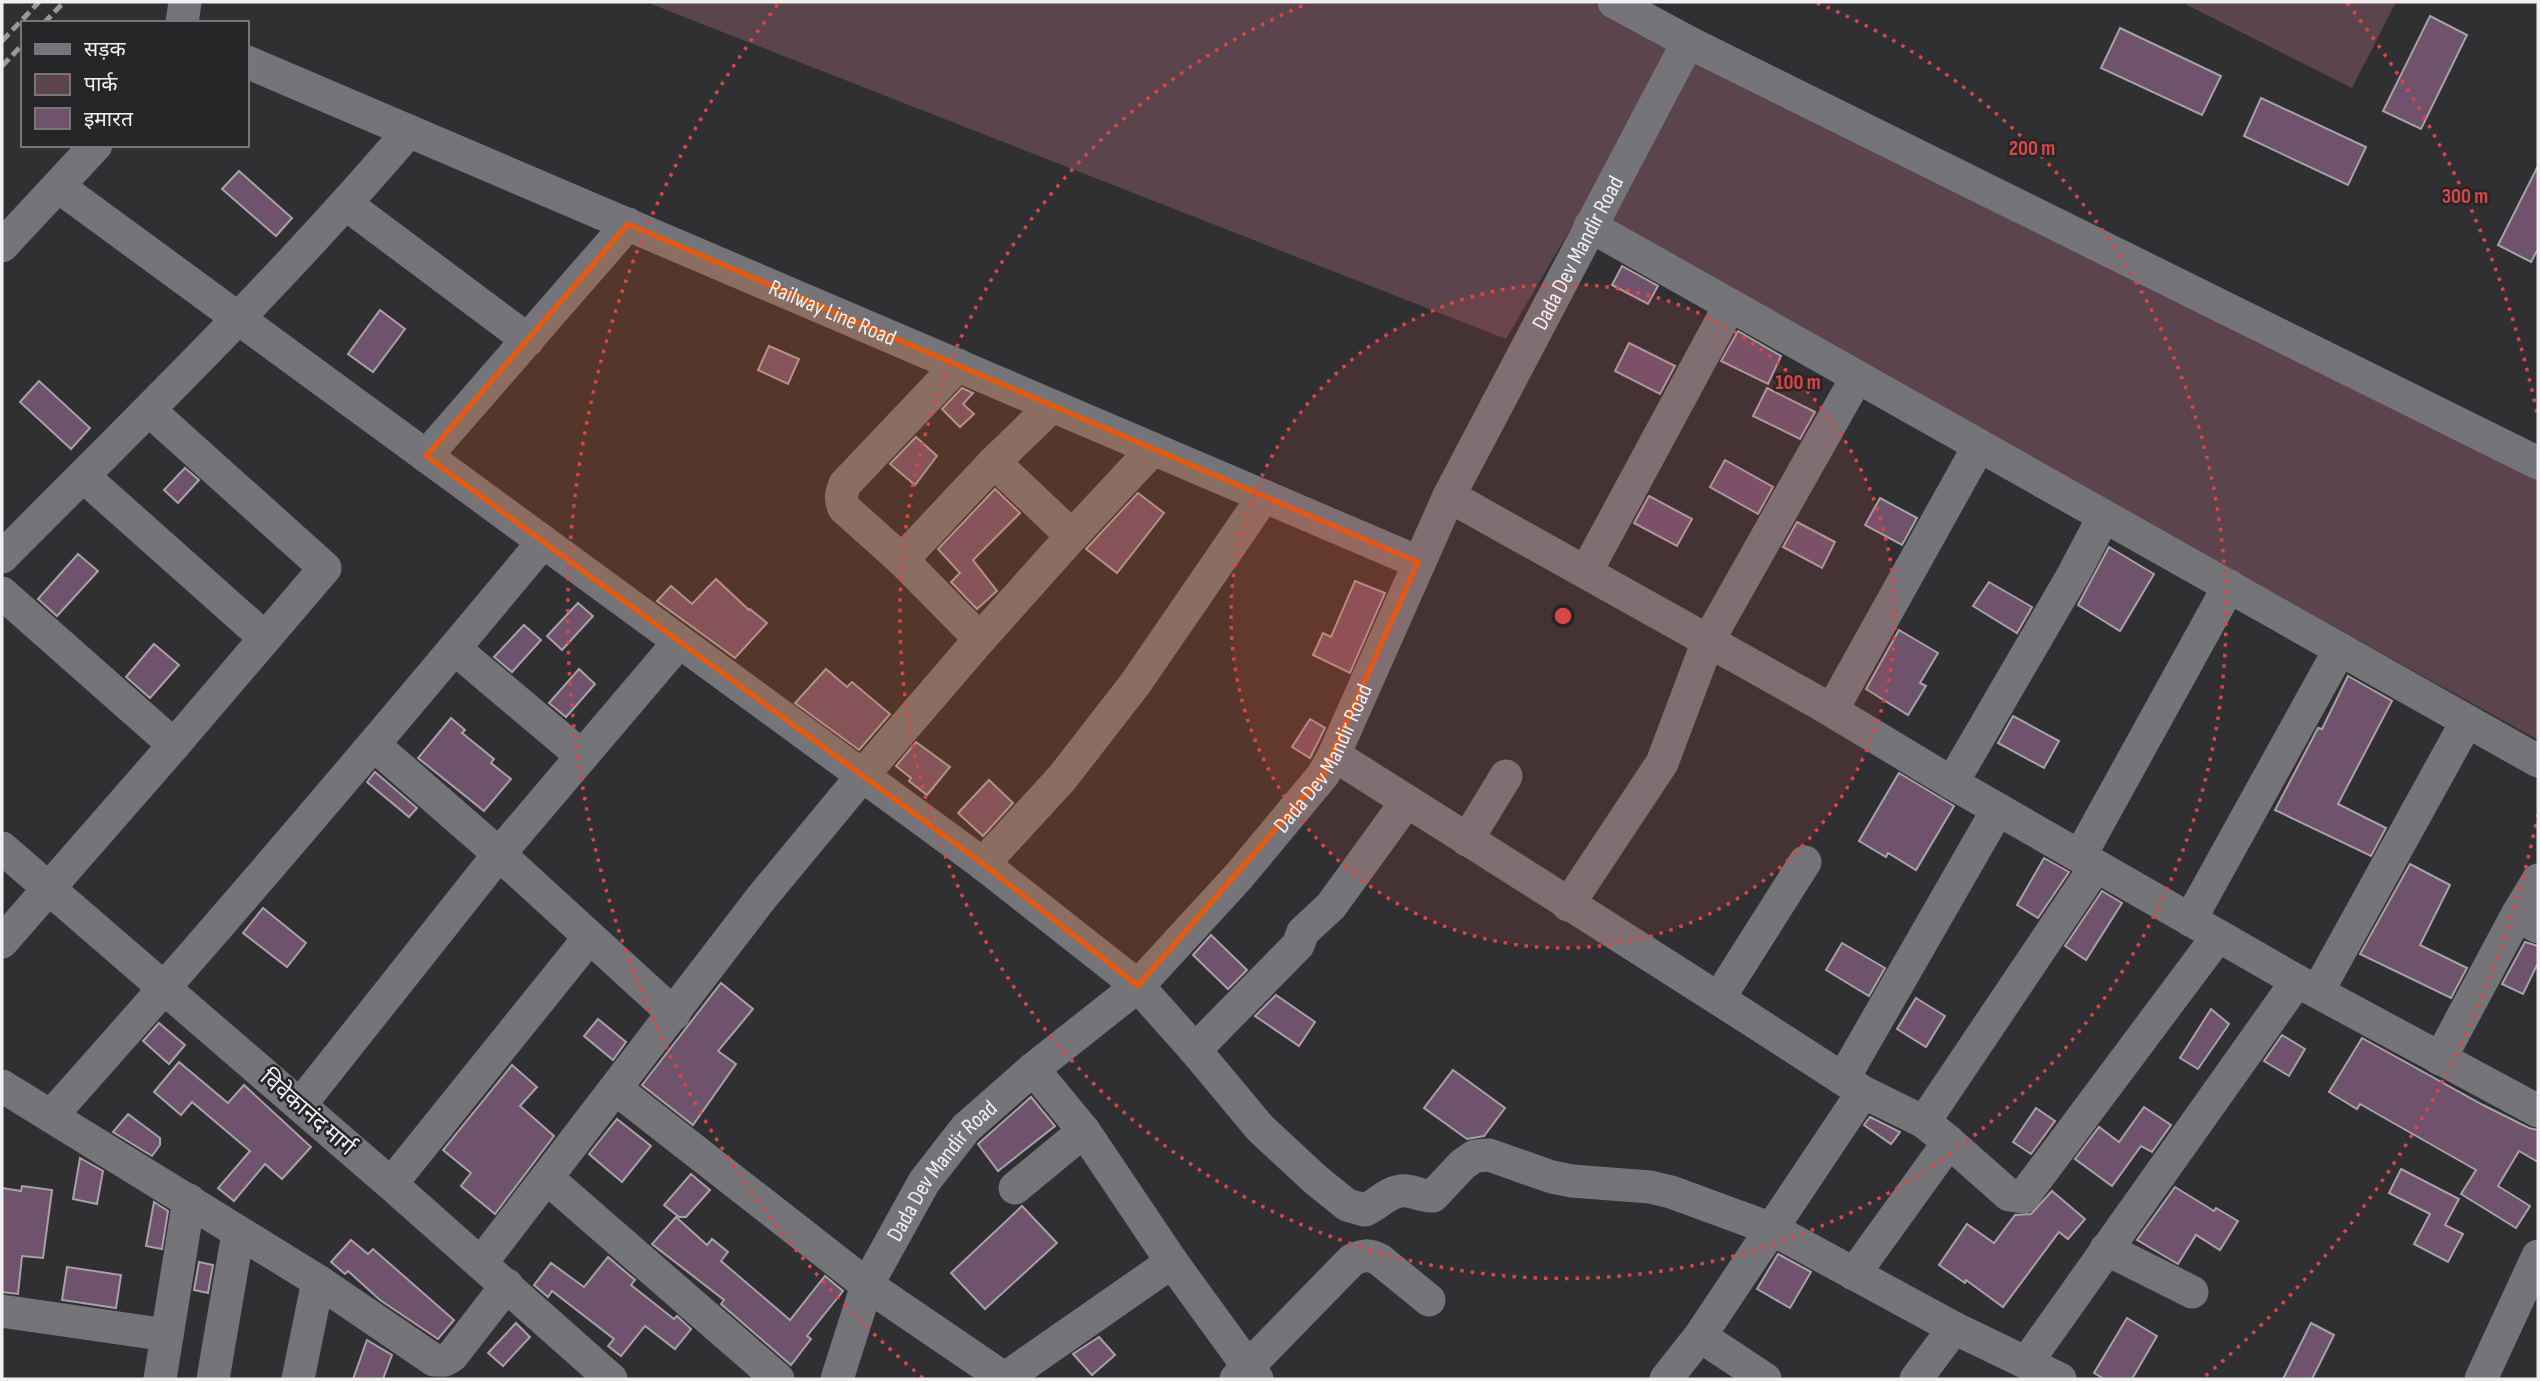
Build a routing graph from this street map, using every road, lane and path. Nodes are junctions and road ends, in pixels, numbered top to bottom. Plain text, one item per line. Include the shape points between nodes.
1 (185, 2) edge
2 (1614, 2) edge
3 (182, 21) edge
4 (1688, 42) junction
5 (248, 62) edge
6 (409, 131) junction
7 (94, 147) edge
8 (59, 187) junction
9 (346, 204) junction
10 (628, 224) junction
11 (1590, 226) junction
12 (2, 246) edge
13 (1730, 305) junction
14 (237, 317) junction
15 (528, 340) junction
16 (958, 365) junction
17 (1857, 377) junction
18 (1052, 405) junction
19 (149, 410) junction
20 (1979, 446) junction
21 (1153, 449) junction
22 (426, 456) junction
23 (994, 463) junction
24 (2538, 463) edge
25 (83, 476) junction
26 (1264, 496) junction
27 (1449, 496) junction
28 (2104, 516) junction
29 (1072, 536) junction
30 (543, 542) junction
31 (2, 557) edge
32 (902, 560) junction
33 (1418, 562) junction
34 (1586, 572) junction
35 (2228, 586) junction
36 (2, 593) edge
37 (265, 638) junction
38 (980, 639) junction
39 (1708, 640) junction
40 (679, 642) junction
41 (455, 649) junction
42 (2340, 649) junction
43 (1832, 710) junction
44 (2467, 721) junction
45 (174, 745) junction
46 (374, 745) junction
47 (1334, 755) junction
48 (582, 756) junction
49 (2538, 761) edge
50 (863, 775) junction
51 (1506, 776) dead end
52 (1952, 783) junction
53 (1407, 801) junction
54 (1998, 809) junction
55 (1467, 840) junction
56 (2, 848) edge
57 (499, 855) junction
58 (2088, 861) junction
59 (1805, 862) dead end
60 (984, 864) junction
61 (2538, 880) edge
62 (49, 889) junction
63 (1568, 905) junction
64 (2190, 919) junction
65 (2528, 921) edge
66 (2218, 936) junction
67 (589, 938) junction
68 (2, 942) edge
69 (1138, 986) junction
70 (2308, 986) junction
71 (165, 989) junction
72 (1719, 998) junction
73 (674, 1014) junction
74 (1195, 1050) junction
75 (2440, 1059) junction
76 (1033, 1069) junction
77 (2, 1086) edge
78 (1853, 1086) junction
79 (616, 1089) junction
80 (300, 1105) junction
81 (2538, 1111) edge
82 (51, 1116) junction
83 (1924, 1122) junction
84 (1084, 1131) junction
85 (1950, 1142) junction
86 (547, 1178) junction
87 (391, 1184) junction
88 (1015, 1188) dead end
89 (189, 1200) junction
90 (1772, 1228) junction
91 (238, 1233) junction
92 (2106, 1249) junction
93 (2538, 1256) edge
94 (1172, 1262) junction
95 (481, 1263) junction
96 (1854, 1275) junction
97 (318, 1281) junction
98 (507, 1284) junction
99 (867, 1285) junction
100 (2192, 1292) dead end
101 (1429, 1300) dead end
102 (2, 1311) edge
103 (1954, 1328) junction
104 (167, 1335) junction
105 (1700, 1336) junction
106 (2027, 1362) junction
107 (445, 1370) edge
108 (1247, 1376) edge
109 (1677, 1376) edge
110 (160, 1379) edge
111 (213, 1379) edge
112 (298, 1379) edge
113 (611, 1379) edge
114 (778, 1379) edge
115 (837, 1379) edge
116 (1004, 1379) edge
117 (1765, 1379) edge
118 (1916, 1379) edge
119 (2060, 1379) edge
120 (2481, 1379) edge

1 - 3 street
2 - 4 street
4 - 11 street, Dada Dev Mandir Road
4 - 24 street
5 - 6 street, Railway Line Road
6 - 9 street
6 - 10 street, Railway Line Road
7 - 8 street
8 - 12 street
8 - 14 street
9 - 14 street
9 - 15 street
10 - 15 street
10 - 16 street, Railway Line Road
11 - 13 street
11 - 27 street, Dada Dev Mandir Road
13 - 17 street
13 - 34 street
14 - 19 street
14 - 22 street
15 - 22 street
16 - 18 street, Railway Line Road
16 - 32 street via 841,493 845,508
17 - 20 street
17 - 39 street
18 - 21 street, Railway Line Road
18 - 23 street
19 - 25 street
19 - 37 street via 325,568
20 - 28 street
20 - 43 street
21 - 26 street, Railway Line Road
21 - 29 street
22 - 30 street
23 - 29 street
23 - 32 street
25 - 31 street
25 - 37 street
26 - 33 street, Railway Line Road
26 - 60 street via 1135,684 1062,778
27 - 33 street, Dada Dev Mandir Road
27 - 34 street
28 - 35 street
28 - 52 street
29 - 38 street
30 - 40 street
30 - 41 street
32 - 38 street
33 - 47 street, Dada Dev Mandir Road
34 - 39 street
35 - 42 street
35 - 58 street
36 - 45 street
37 - 45 street
38 - 50 street
39 - 43 street
39 - 63 street via 1662,763
40 - 48 street
40 - 50 street
41 - 46 street
41 - 48 street
42 - 44 street
42 - 64 street
43 - 52 street
44 - 49 street
44 - 70 street
45 - 62 street
46 - 57 street
46 - 71 street
47 - 53 street
47 - 69 street, Dada Dev Mandir Road via 1323,775 1238,876
48 - 57 street
50 - 60 street
50 - 73 street via 762,897
51 - 55 street
52 - 54 street
53 - 55 street
53 - 74 street via 1331,905 1303,932 1298,945
54 - 58 street
54 - 78 street
55 - 63 street
56 - 62 street, विवेकानंद मार्ग
57 - 67 street
57 - 80 street
58 - 64 street
58 - 83 street
59 - 72 street
60 - 69 street
61 - 65 street
62 - 68 street
62 - 71 street, विवेकानंद मार्ग
63 - 72 street
64 - 66 street
65 - 75 street
66 - 70 street
66 - 85 street via 2023,1198 2009,1195
67 - 73 street
67 - 87 street
69 - 74 street
69 - 76 street, Dada Dev Mandir Road
70 - 75 street
70 - 92 street via 2226,1084
71 - 80 street, विवेकानंद मार्ग
71 - 82 street
72 - 78 street
73 - 79 street
74 - 90 street via 1260,1128 1316,1180 1356,1209 1373,1207 1396,1191 1433,1196 1463,1164 1475,1156 1489,1155 1572,1181 1650,1186
75 - 81 street
76 - 84 street
76 - 99 street, Dada Dev Mandir Road via 966,1128 924,1182
77 - 82 street
78 - 83 street
78 - 90 street
79 - 86 street
79 - 99 street
80 - 87 street, विवेकानंद मार्ग
82 - 89 street
83 - 85 street
84 - 88 street
84 - 94 street
85 - 96 street
86 - 95 street
86 - 114 street
87 - 95 street, विवेकानंद मार्ग
89 - 91 street
89 - 104 street
90 - 96 street
90 - 105 street
91 - 97 street
91 - 111 street
92 - 100 street
92 - 106 street
93 - 120 street
94 - 108 street
94 - 116 street
95 - 98 street, विवेकानंद मार्ग
96 - 103 street
97 - 107 street
97 - 112 street
98 - 107 street via 445,1360
98 - 113 street, विवेकानंद मार्ग
99 - 115 street, Dada Dev Mandir Road
99 - 116 street
101 - 108 street via 1380,1260 1362,1256 1352,1260
102 - 104 street
103 - 106 street
103 - 118 street
104 - 110 street
105 - 109 street
105 - 117 street
106 - 119 street

